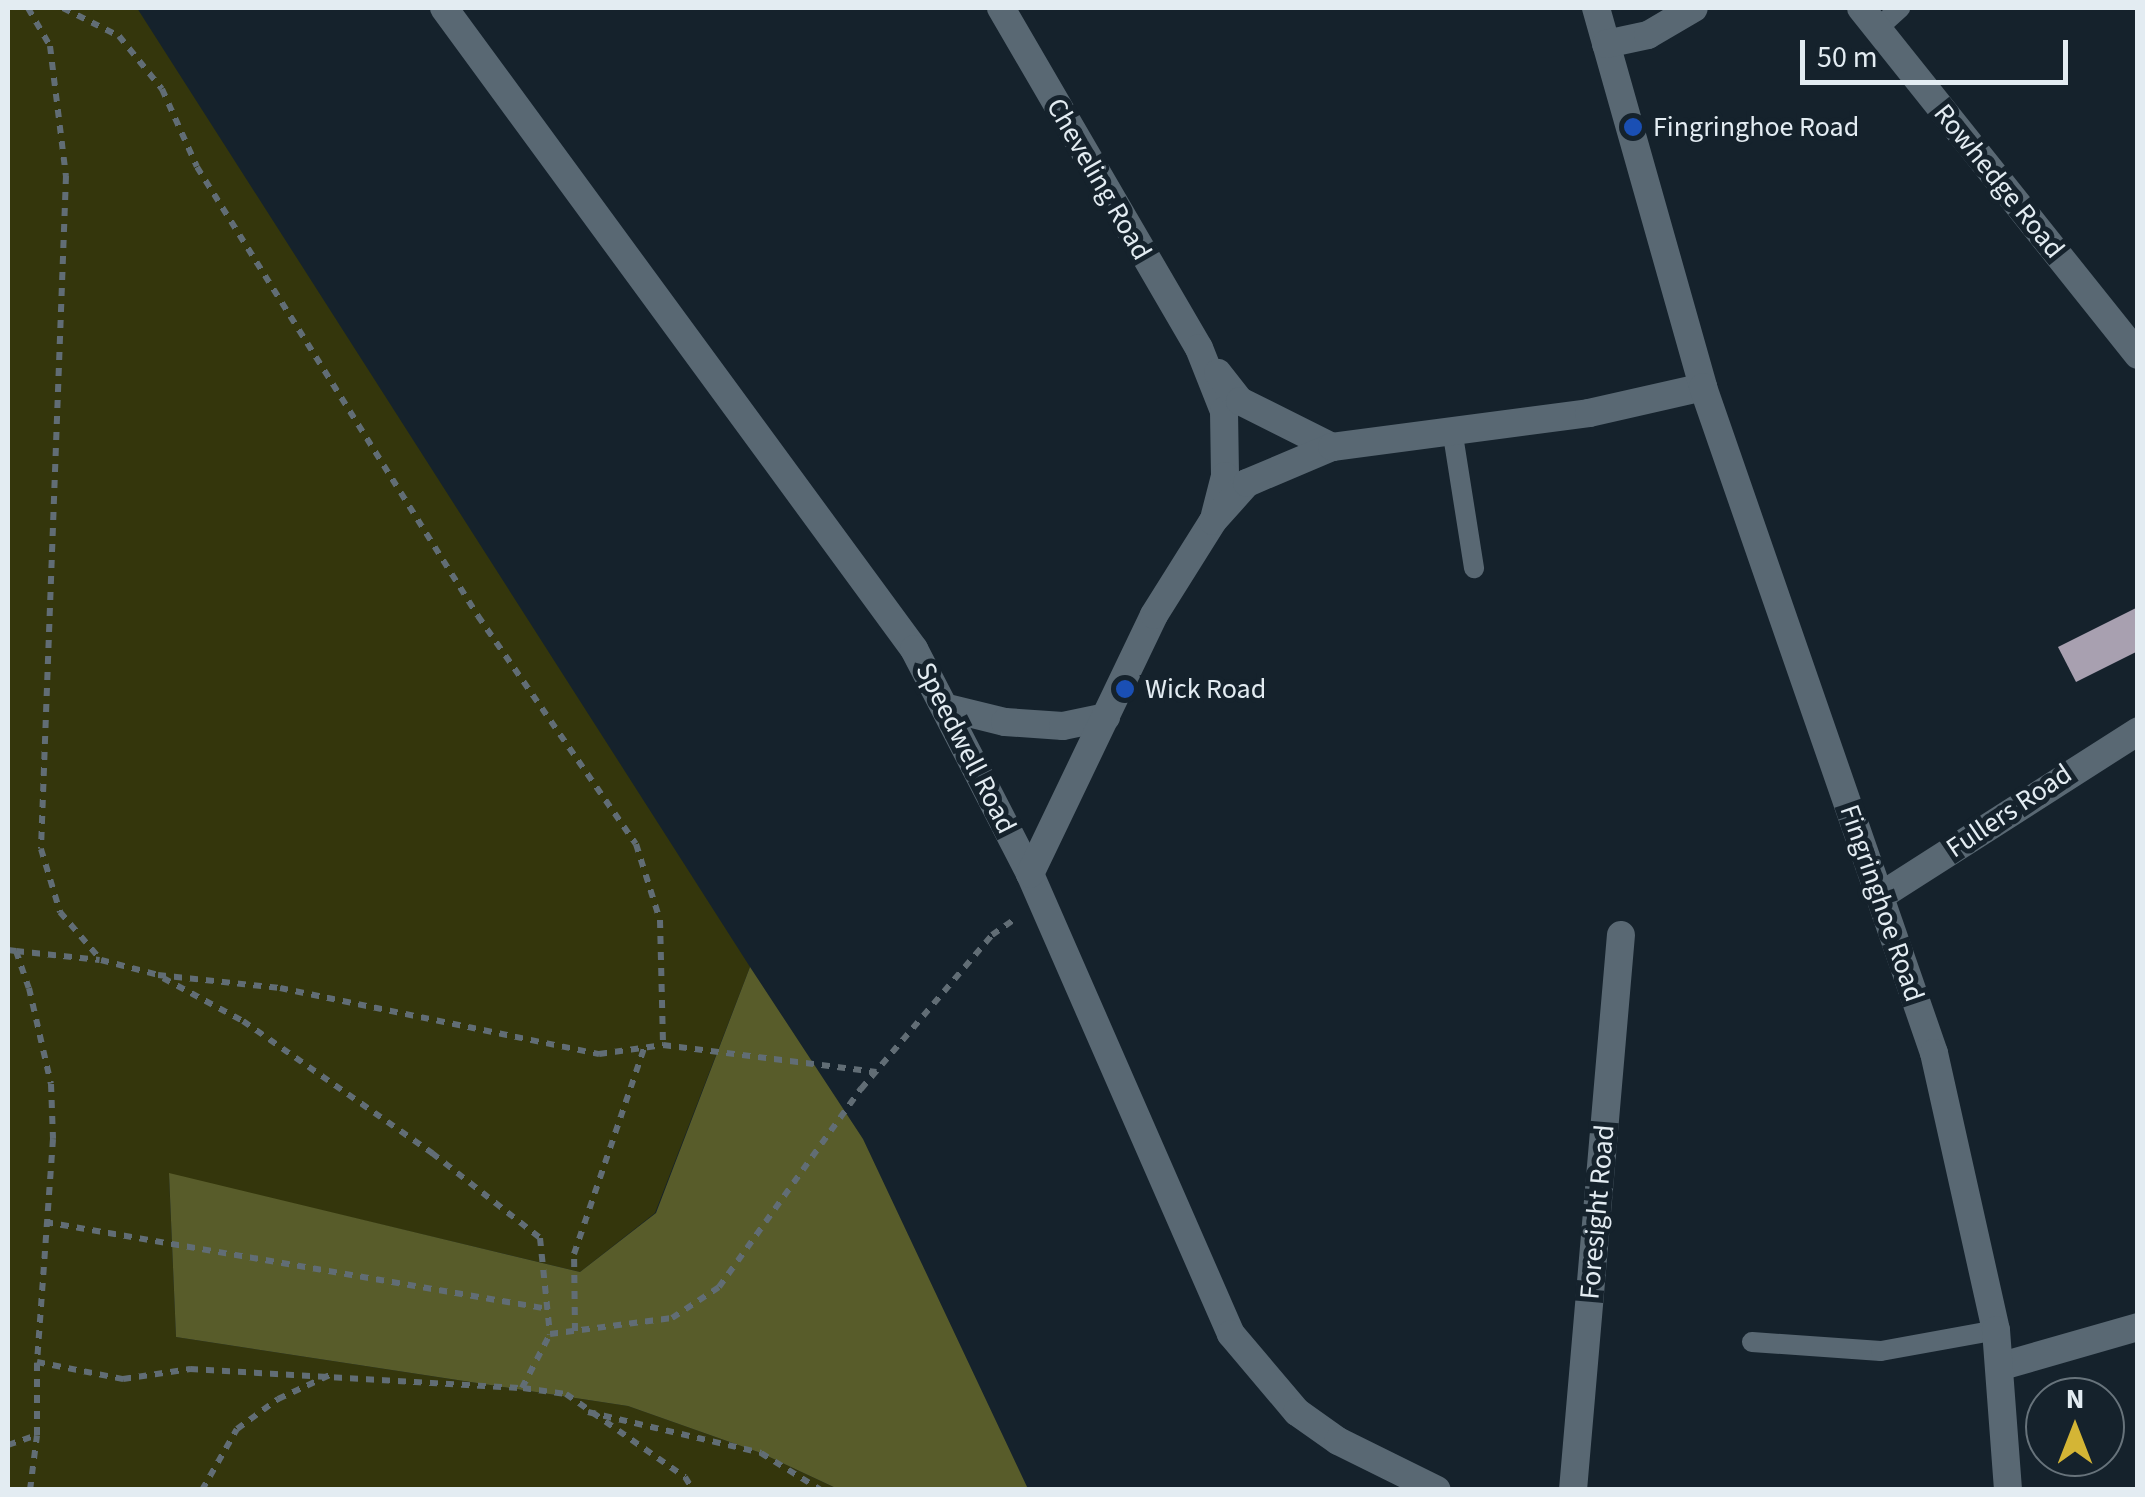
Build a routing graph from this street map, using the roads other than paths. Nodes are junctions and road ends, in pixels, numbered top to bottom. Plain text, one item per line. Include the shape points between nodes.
1 (444, 8) edge
2 (1002, 8) edge
3 (1596, 8) edge
4 (1694, 8) edge
5 (1900, 8) edge
6 (1869, 18) edge
7 (1606, 44) junction
8 (1199, 348) junction
9 (2138, 355) edge
10 (1703, 387) junction
11 (1452, 429) junction
12 (1332, 447) junction
13 (1213, 521) junction
14 (1474, 568) dead end
15 (948, 708) junction
16 (1106, 717) junction
17 (2138, 730) edge
18 (1036, 886) junction
19 (1882, 896) junction
20 (1622, 935) dead end
21 (2138, 1327) edge
22 (1996, 1330) junction
23 (1752, 1342) dead end
24 (2002, 1366) junction
25 (1437, 1490) edge
26 (1574, 1490) edge
27 (2008, 1490) edge

1 - 15 street, Speedwell Road via 879,597
2 - 8 street, Cheveling Road
3 - 7 street, Fingringhoe Road
4 - 7 street via 1648,35
5 - 6 lane
6 - 9 street, Rowhedge Road
7 - 10 street, Fingringhoe Road
8 - 12 street, Cheveling Road via 1240,401
8 - 13 street, Cheveling Road via 1224,412 1225,476
10 - 11 street via 1590,413
10 - 19 street, Fingringhoe Road
11 - 12 street
11 - 14 lane
12 - 13 street via 1247,483
13 - 16 street via 1154,614
15 - 16 street via 1062,726
15 - 18 street, Speedwell Road
16 - 18 street
17 - 19 street, Fullers Road
18 - 25 street, Speedwell Road via 1231,1334 1297,1412 1338,1441
19 - 22 street, Fingringhoe Road via 1934,1054
20 - 26 street, Foresight Road
21 - 24 street
22 - 23 lane via 1881,1351
22 - 24 street, Fingringhoe Road
24 - 27 street, Fingringhoe Road

